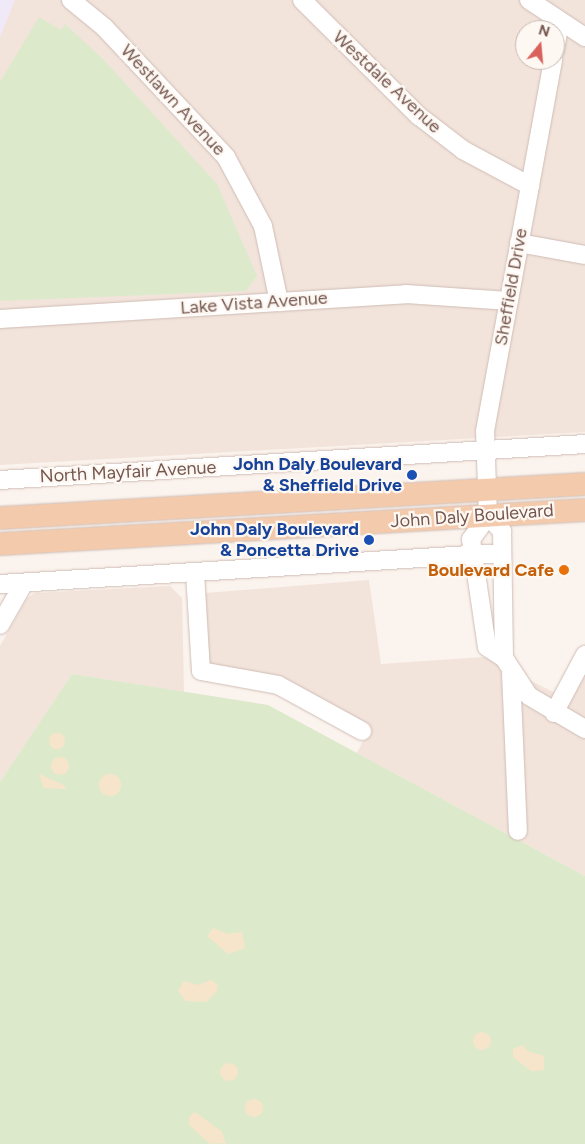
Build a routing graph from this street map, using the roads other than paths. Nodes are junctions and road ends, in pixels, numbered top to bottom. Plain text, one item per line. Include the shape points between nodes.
1 (71, 0) edge
2 (302, 0) edge
3 (529, 0) edge
4 (559, 20) edge
5 (565, 24) edge
6 (585, 37) edge
7 (551, 70) edge
8 (530, 186) junction
9 (520, 243) junction
10 (585, 255) edge
11 (509, 301) junction
12 (279, 302) junction
13 (0, 319) edge
14 (585, 444) edge
15 (485, 452) junction
16 (0, 480) edge
17 (585, 484) edge
18 (487, 491) junction
19 (585, 510) edge
20 (488, 516) junction
21 (0, 518) edge
22 (0, 544) edge
23 (502, 553) junction
24 (474, 557) junction
25 (195, 573) junction
26 (24, 583) junction
27 (0, 584) edge
28 (0, 625) edge
29 (585, 655) edge
30 (507, 666) junction
31 (554, 713) junction
32 (585, 729) edge
33 (362, 731) dead end
34 (518, 831) dead end

1 - 12 street, Westlawn Avenue via 104,27 226,157 263,226
2 - 8 street, Westdale Avenue via 419,116 463,150
3 - 4 street
5 - 6 street
7 - 8 street, Sheffield Drive
8 - 9 street, Sheffield Drive
9 - 10 street
9 - 11 street, Sheffield Drive
11 - 12 street, Lake Vista Avenue via 406,294
11 - 15 street, Sheffield Drive
12 - 13 street, Lake Vista Avenue
14 - 15 street, North Mayfair Avenue
15 - 16 street, North Mayfair Avenue
15 - 18 street, Sheffield Drive
17 - 18 main road, John Daly Boulevard
18 - 20 street, Sheffield Drive
18 - 21 main road, John Daly Boulevard
19 - 20 main road, John Daly Boulevard
20 - 22 main road, John Daly Boulevard
20 - 23 street via 502,531
20 - 24 street via 471,539
23 - 24 street
23 - 30 street
24 - 25 street
24 - 30 street via 487,647
25 - 26 street
25 - 33 street via 201,671 278,685
26 - 27 street
26 - 28 street
29 - 31 street
30 - 31 street via 529,696
30 - 34 street
31 - 32 street

